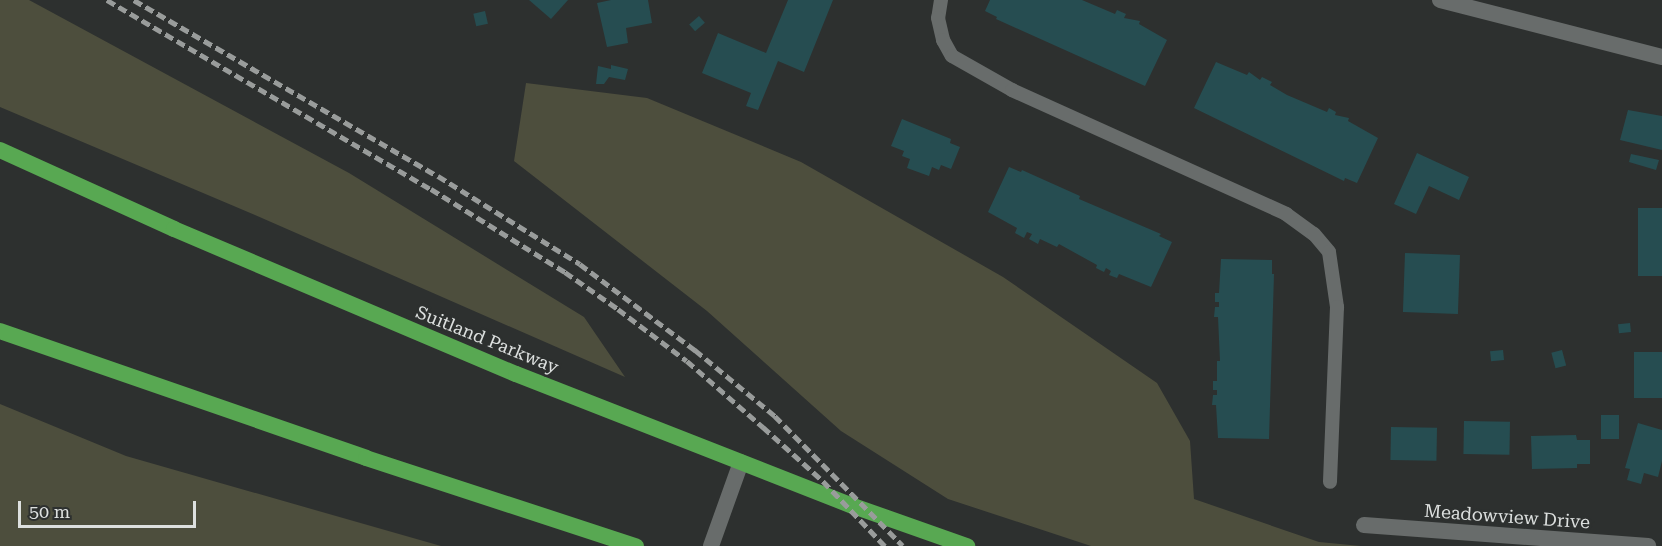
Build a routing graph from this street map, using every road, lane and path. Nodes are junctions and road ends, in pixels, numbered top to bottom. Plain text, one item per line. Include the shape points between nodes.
1 (941, 0) edge
2 (1440, 0) edge
3 (1662, 57) edge
4 (0, 150) edge
5 (0, 331) edge
6 (741, 462) junction
7 (1330, 482) dead end
8 (1364, 525) dead end
9 (636, 546) edge
10 (711, 546) edge
11 (967, 546) edge
12 (1648, 546) edge

1 - 7 lane via 938,18 952,56 1012,90 1286,214 1314,234 1329,252 1337,307
2 - 3 street
4 - 6 highway, Suitland Parkway via 381,317
5 - 9 highway via 366,458
6 - 10 street
6 - 11 highway, Suitland Parkway
8 - 12 street, Meadowview Drive

